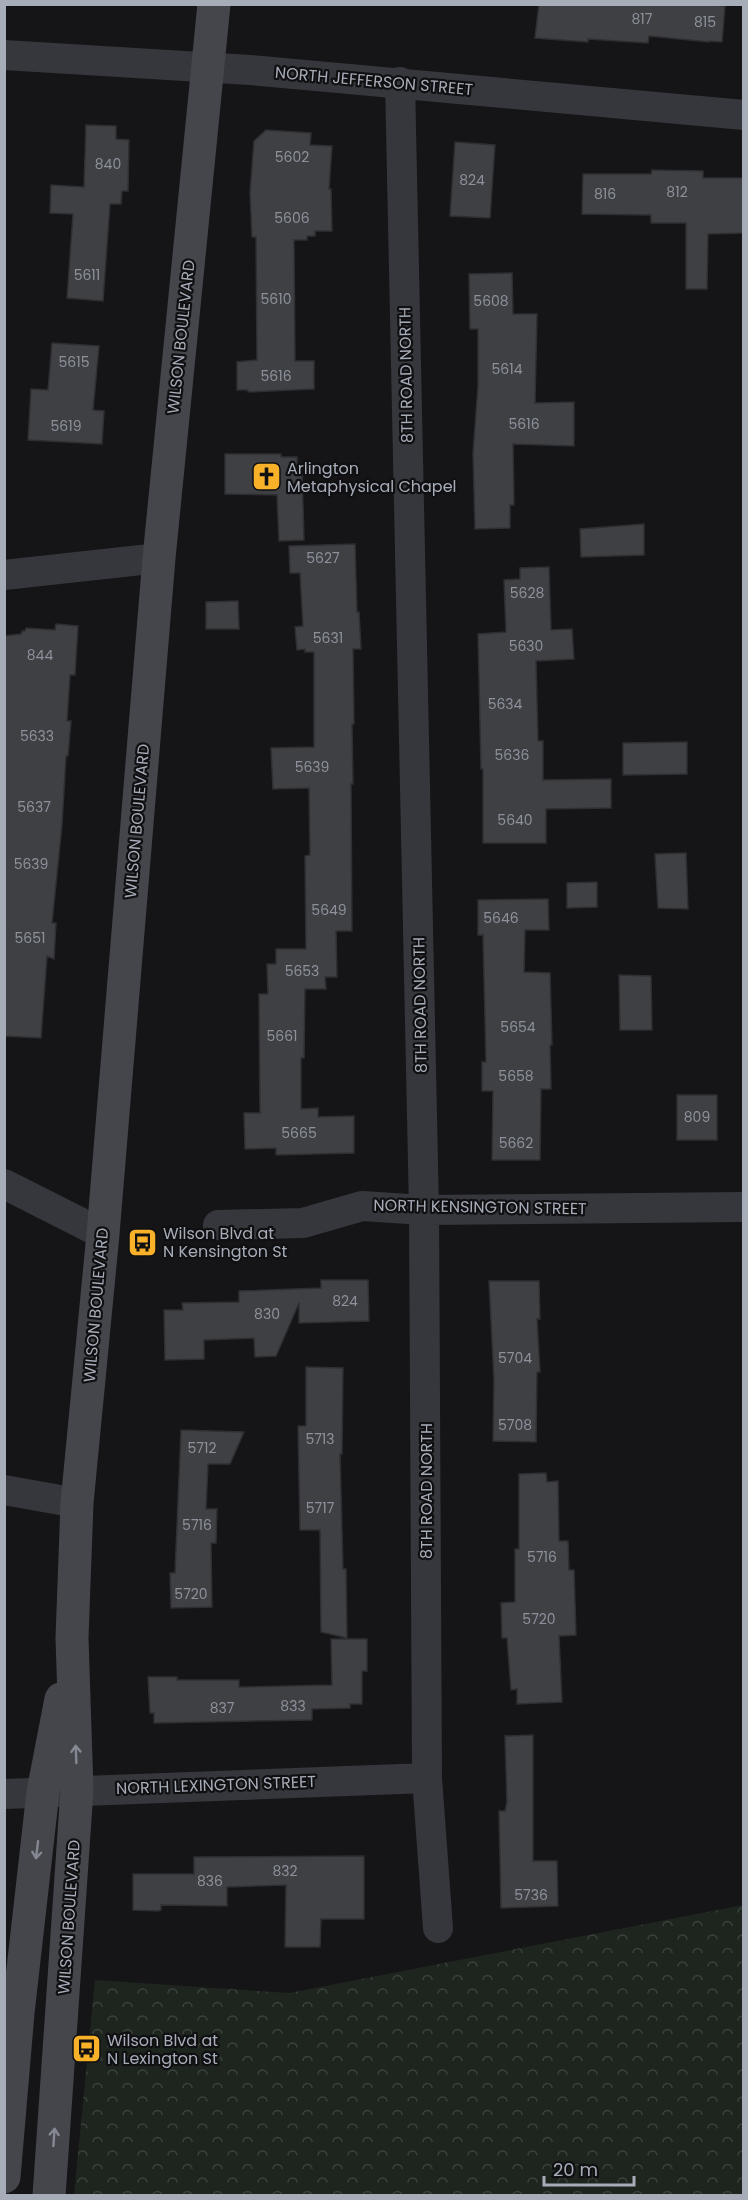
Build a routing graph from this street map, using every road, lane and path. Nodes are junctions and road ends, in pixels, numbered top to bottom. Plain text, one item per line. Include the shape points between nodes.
1 (213, 4) edge
2 (4, 56) edge
3 (208, 67) junction
4 (400, 82) junction
5 (744, 115) edge
6 (159, 558) junction
7 (4, 575) edge
8 (4, 1184) edge
9 (744, 1207) edge
10 (424, 1210) junction
11 (218, 1225) dead end
12 (103, 1234) junction
13 (4, 1490) edge
14 (77, 1503) junction
15 (72, 1638) junction
16 (427, 1778) junction
17 (77, 1790) junction
18 (43, 1791) junction
19 (4, 1794) edge
20 (438, 1928) dead end
21 (4, 2177) edge
22 (49, 2195) edge

1 - 3 main road, WILSON BOULEVARD
2 - 3 street, NORTH JEFFERSON STREET
3 - 4 street, NORTH JEFFERSON STREET
3 - 6 main road, WILSON BOULEVARD
4 - 5 street, NORTH JEFFERSON STREET
4 - 10 street, 8TH ROAD NORTH
6 - 7 street
6 - 12 main road, WILSON BOULEVARD
8 - 12 street
9 - 10 street, NORTH KENSINGTON STREET
10 - 11 street, NORTH KENSINGTON STREET via 362,1206 303,1223
10 - 16 street, 8TH ROAD NORTH
12 - 14 main road, WILSON BOULEVARD
13 - 14 street
14 - 15 main road, WILSON BOULEVARD
17 -> 15 main road, WILSON BOULEVARD
15 - 18 main road, WILSON BOULEVARD
16 - 17 street, NORTH LEXINGTON STREET
16 - 20 street, 8TH ROAD NORTH
17 - 18 street, NORTH LEXINGTON STREET
22 -> 17 main road, WILSON BOULEVARD
18 - 19 street, NORTH LEXINGTON STREET
18 -> 21 main road, WILSON BOULEVARD

